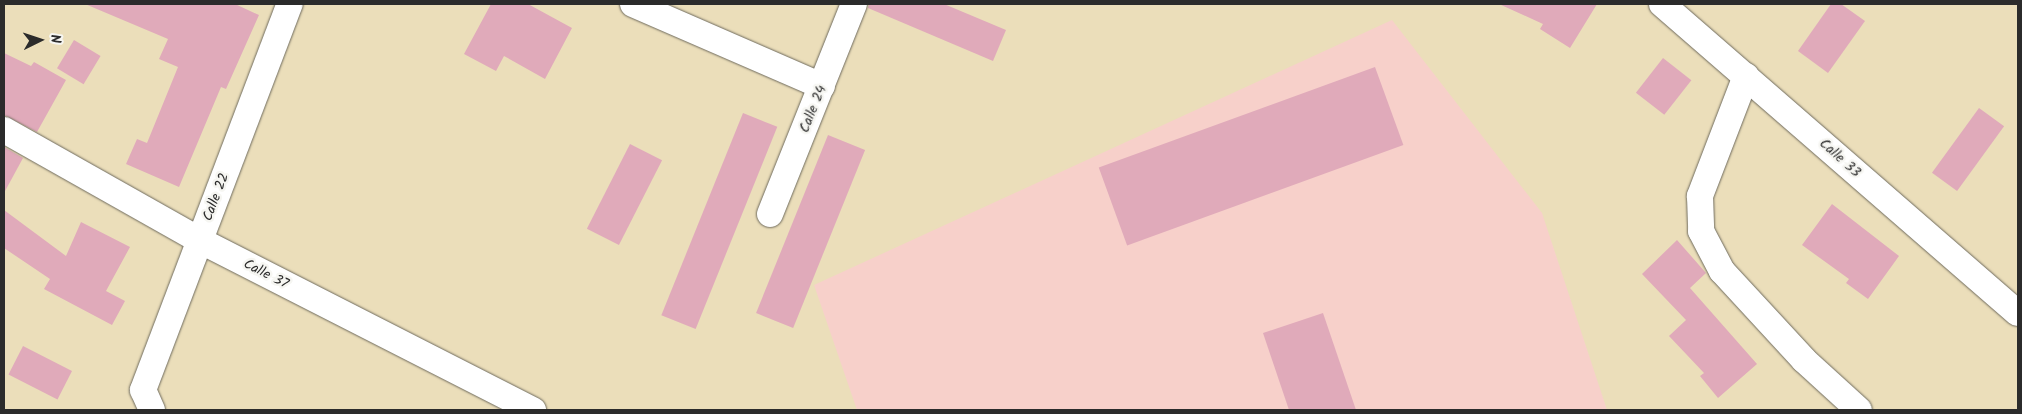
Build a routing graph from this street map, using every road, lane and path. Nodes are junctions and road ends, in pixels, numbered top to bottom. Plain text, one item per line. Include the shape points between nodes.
1 (290, 4) edge
2 (633, 4) edge
3 (854, 4) edge
4 (1662, 4) edge
5 (1746, 76) junction
6 (822, 86) junction
7 (4, 130) edge
8 (770, 214) dead end
9 (199, 240) junction
10 (2018, 313) edge
11 (147, 400) edge
12 (533, 410) edge
13 (1859, 410) edge

1 - 9 street, Calle 22
2 - 6 street
3 - 6 street, Calle 24
4 - 5 street, Calle 33
5 - 10 street, Calle 33
5 - 13 street via 1700,196 1701,231 1722,271 1804,360
6 - 8 street, Calle 24
7 - 9 street, Calle 37
9 - 11 street, Calle 22
9 - 12 street, Calle 37

